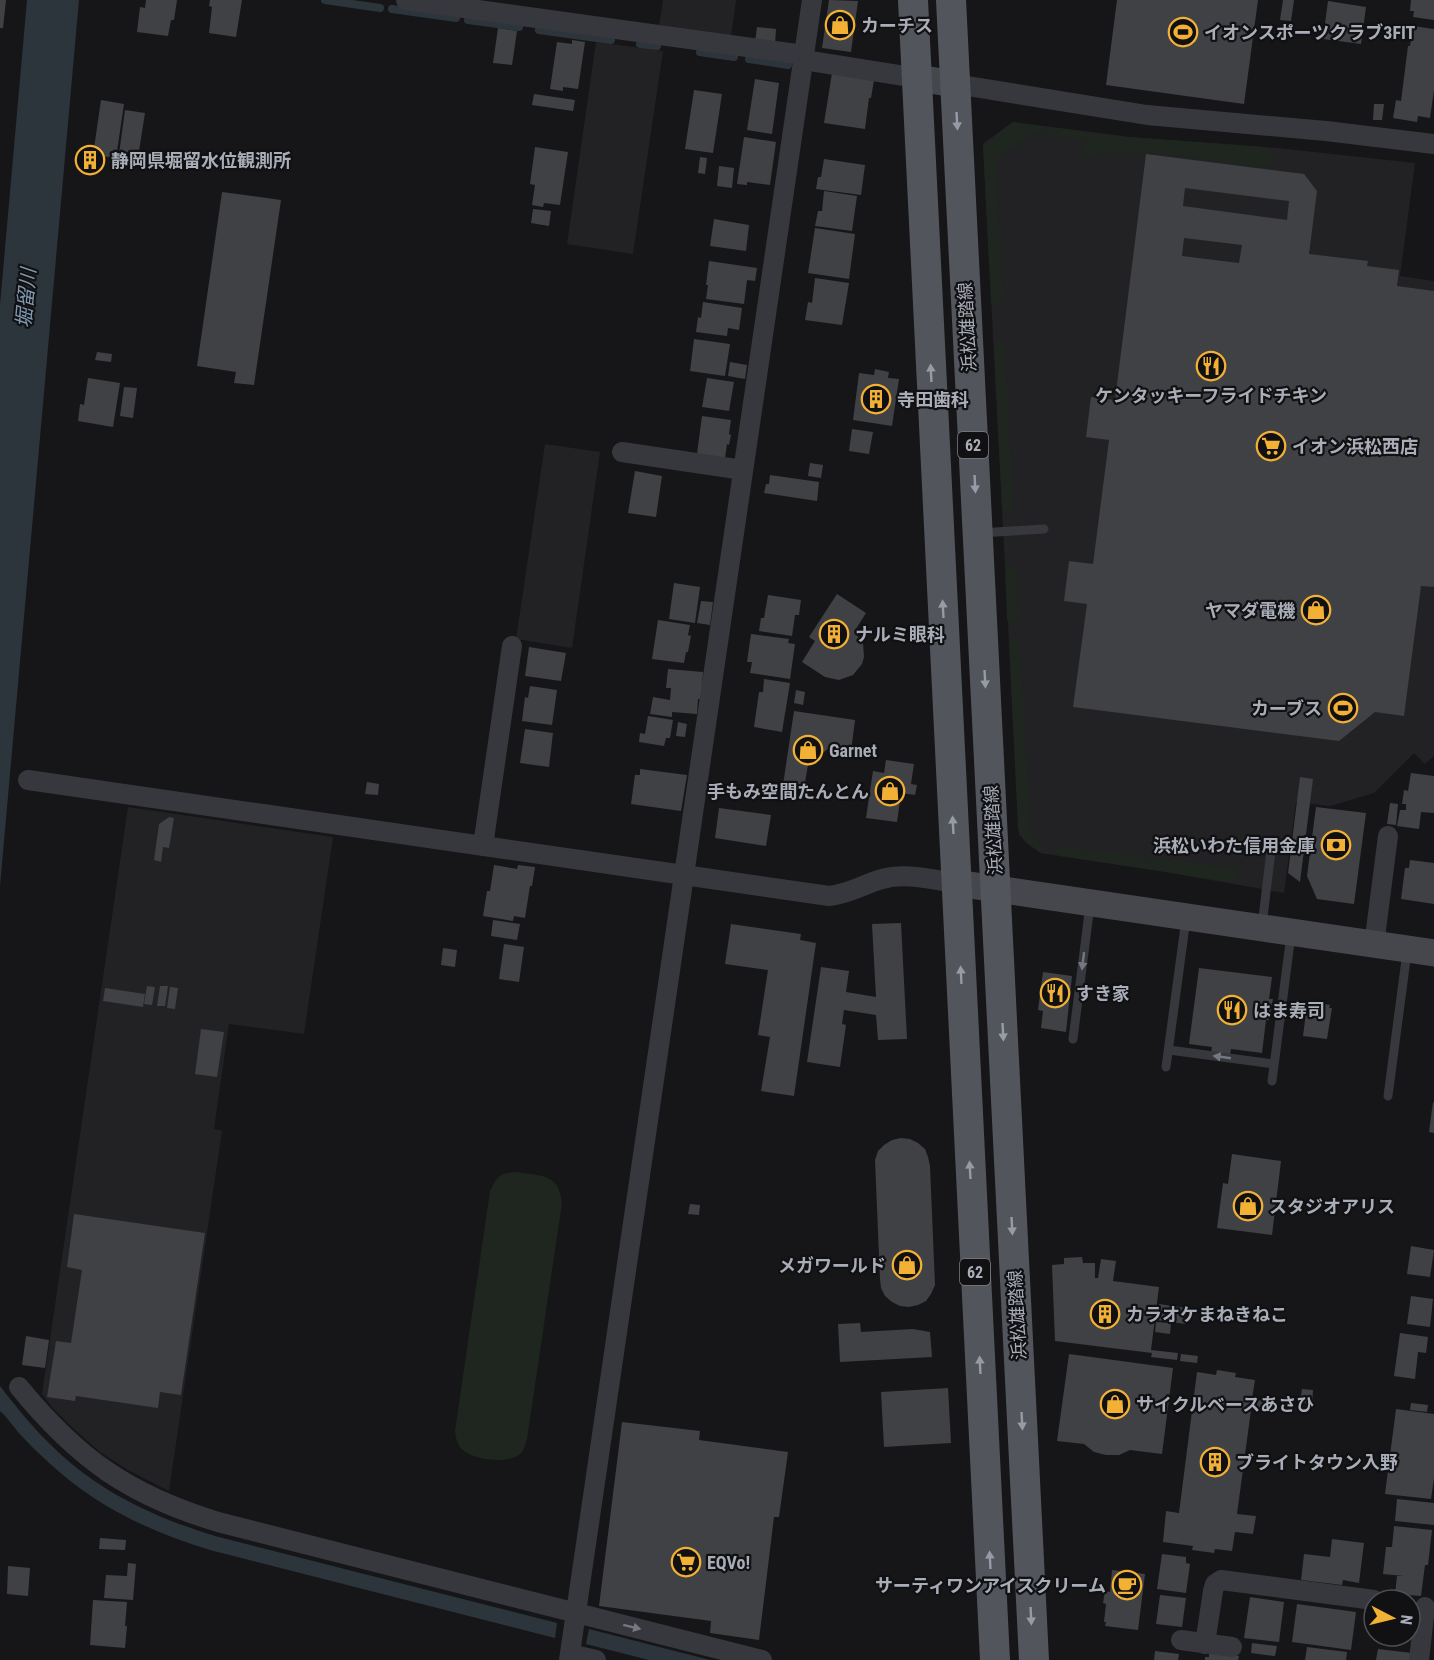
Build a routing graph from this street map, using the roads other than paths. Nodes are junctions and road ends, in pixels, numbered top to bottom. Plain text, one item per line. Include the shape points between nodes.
1 (406, 0) edge
2 (812, 0) edge
3 (913, 0) edge
4 (951, 0) edge
5 (804, 58) junction
6 (917, 78) junction
7 (955, 84) junction
8 (1434, 144) edge
9 (622, 452) dead end
10 (743, 470) junction
11 (1044, 529) dead end
12 (978, 533) junction
13 (512, 646) dead end
14 (28, 780) dead end
15 (1388, 836) dead end
16 (1272, 842) dead end
17 (483, 846) junction
18 (684, 875) junction
19 (956, 884) junction
20 (996, 889) junction
21 (1090, 903) junction
22 (1186, 917) junction
23 (1262, 928) junction
24 (1291, 932) junction
25 (1374, 945) junction
26 (1407, 949) junction
27 (1434, 953) edge
28 (1073, 1039) dead end
29 (1169, 1050) junction
30 (1274, 1064) junction
31 (1166, 1067) dead end
32 (1272, 1081) dead end
33 (1388, 1096) dead end
34 (19, 1387) dead end
35 (1362, 1598) edge
36 (1423, 1607) edge
37 (575, 1612) junction
38 (1181, 1640) dead end
39 (1205, 1644) junction
40 (1232, 1647) dead end
41 (569, 1657) edge
42 (596, 1660) edge
43 (762, 1660) edge
44 (995, 1660) edge
45 (1034, 1660) edge
46 (1419, 1660) edge

1 - 5 street
2 - 5 street
3 - 6 main road, 62
4 - 7 main road, 浜松雄踏線 / 62
5 - 6 street
5 - 10 street
6 - 7 street
19 -> 6 main road, 62
7 - 8 street via 1147,115
7 -> 12 main road, 浜松雄踏線 / 62
9 - 10 street
10 - 18 street
11 - 12 lane
12 -> 20 main road, 浜松雄踏線 / 62
13 - 17 street
14 - 17 street
15 - 25 street
16 - 23 lane
17 - 18 street
18 - 19 street via 829,896 895,877
18 - 37 street
19 - 20 street
44 -> 19 main road, 62
20 - 21 street
20 -> 45 main road, 浜松雄踏線 / 62
21 - 22 street
21 -> 28 lane
22 - 23 street
22 - 29 lane
23 - 24 street
24 - 25 street
24 - 30 lane
25 - 26 street
26 - 27 street
26 - 33 lane
30 -> 29 lane
29 - 31 lane
30 - 32 lane
34 - 37 street via 66,1439 93,1462 132,1487 185,1512
35 - 39 street via 1221,1580 1213,1591
36 - 46 street
37 - 41 street
37 -> 43 street
38 - 39 street
39 - 40 street
41 - 42 street

